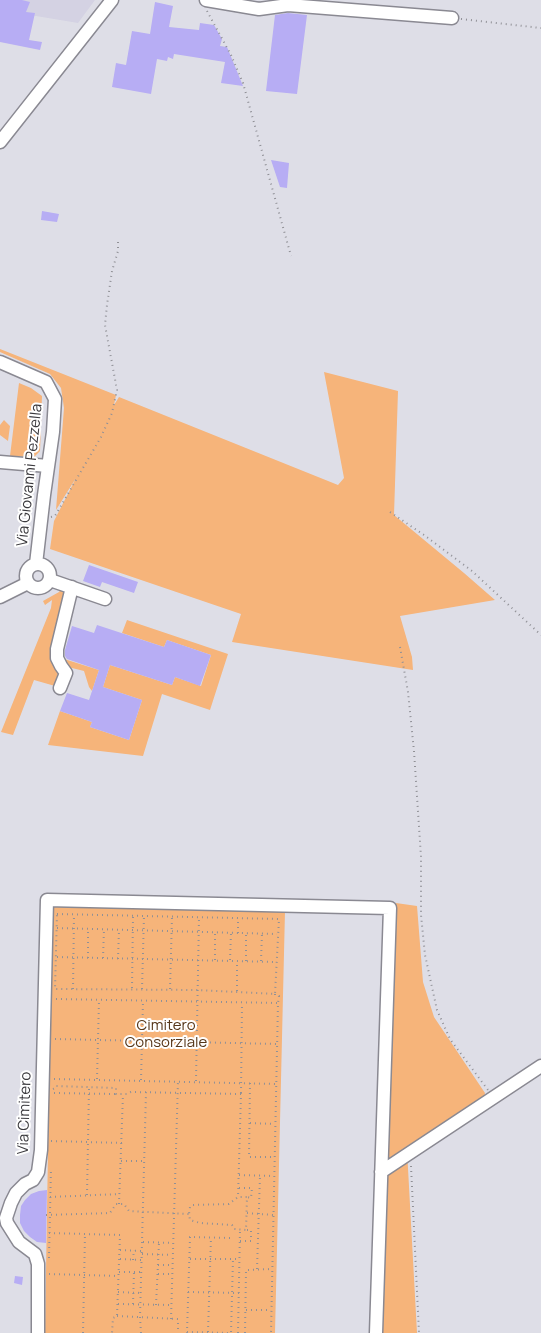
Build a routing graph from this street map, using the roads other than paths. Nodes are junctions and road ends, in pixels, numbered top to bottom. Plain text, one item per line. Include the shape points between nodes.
1 (112, 0) edge
2 (206, 0) edge
3 (452, 18) road end
4 (0, 142) edge
5 (0, 362) edge
6 (0, 462) edge
7 (48, 466) junction
8 (36, 564) junction
9 (50, 580) junction
10 (28, 583) junction
11 (72, 588) junction
12 (0, 597) edge
13 (105, 599) dead end
14 (60, 688) dead end
15 (541, 1066) edge
16 (381, 1172) junction
17 (3, 1218) edge
18 (38, 1333) edge
19 (376, 1333) edge

1 - 4 street via 96,11
2 - 3 street via 259,9 288,5
5 - 7 street, Via Giovanni Pezzella via 46,382 55,399
6 - 7 street
7 - 8 street, Via Giovanni Pezzella
8 - 9 street via 48,568
8 - 10 street via 27,571
9 - 10 street via 38,589
9 - 11 street
10 - 12 street
11 - 13 street
11 - 14 street via 57,648 57,658 66,673
15 - 16 street
16 - 17 street, Via Cimitero via 390,908 47,900 39,1165 33,1180 16,1193
16 - 19 street
17 - 18 street, Via Cimitero via 19,1242 35,1254 38,1264

